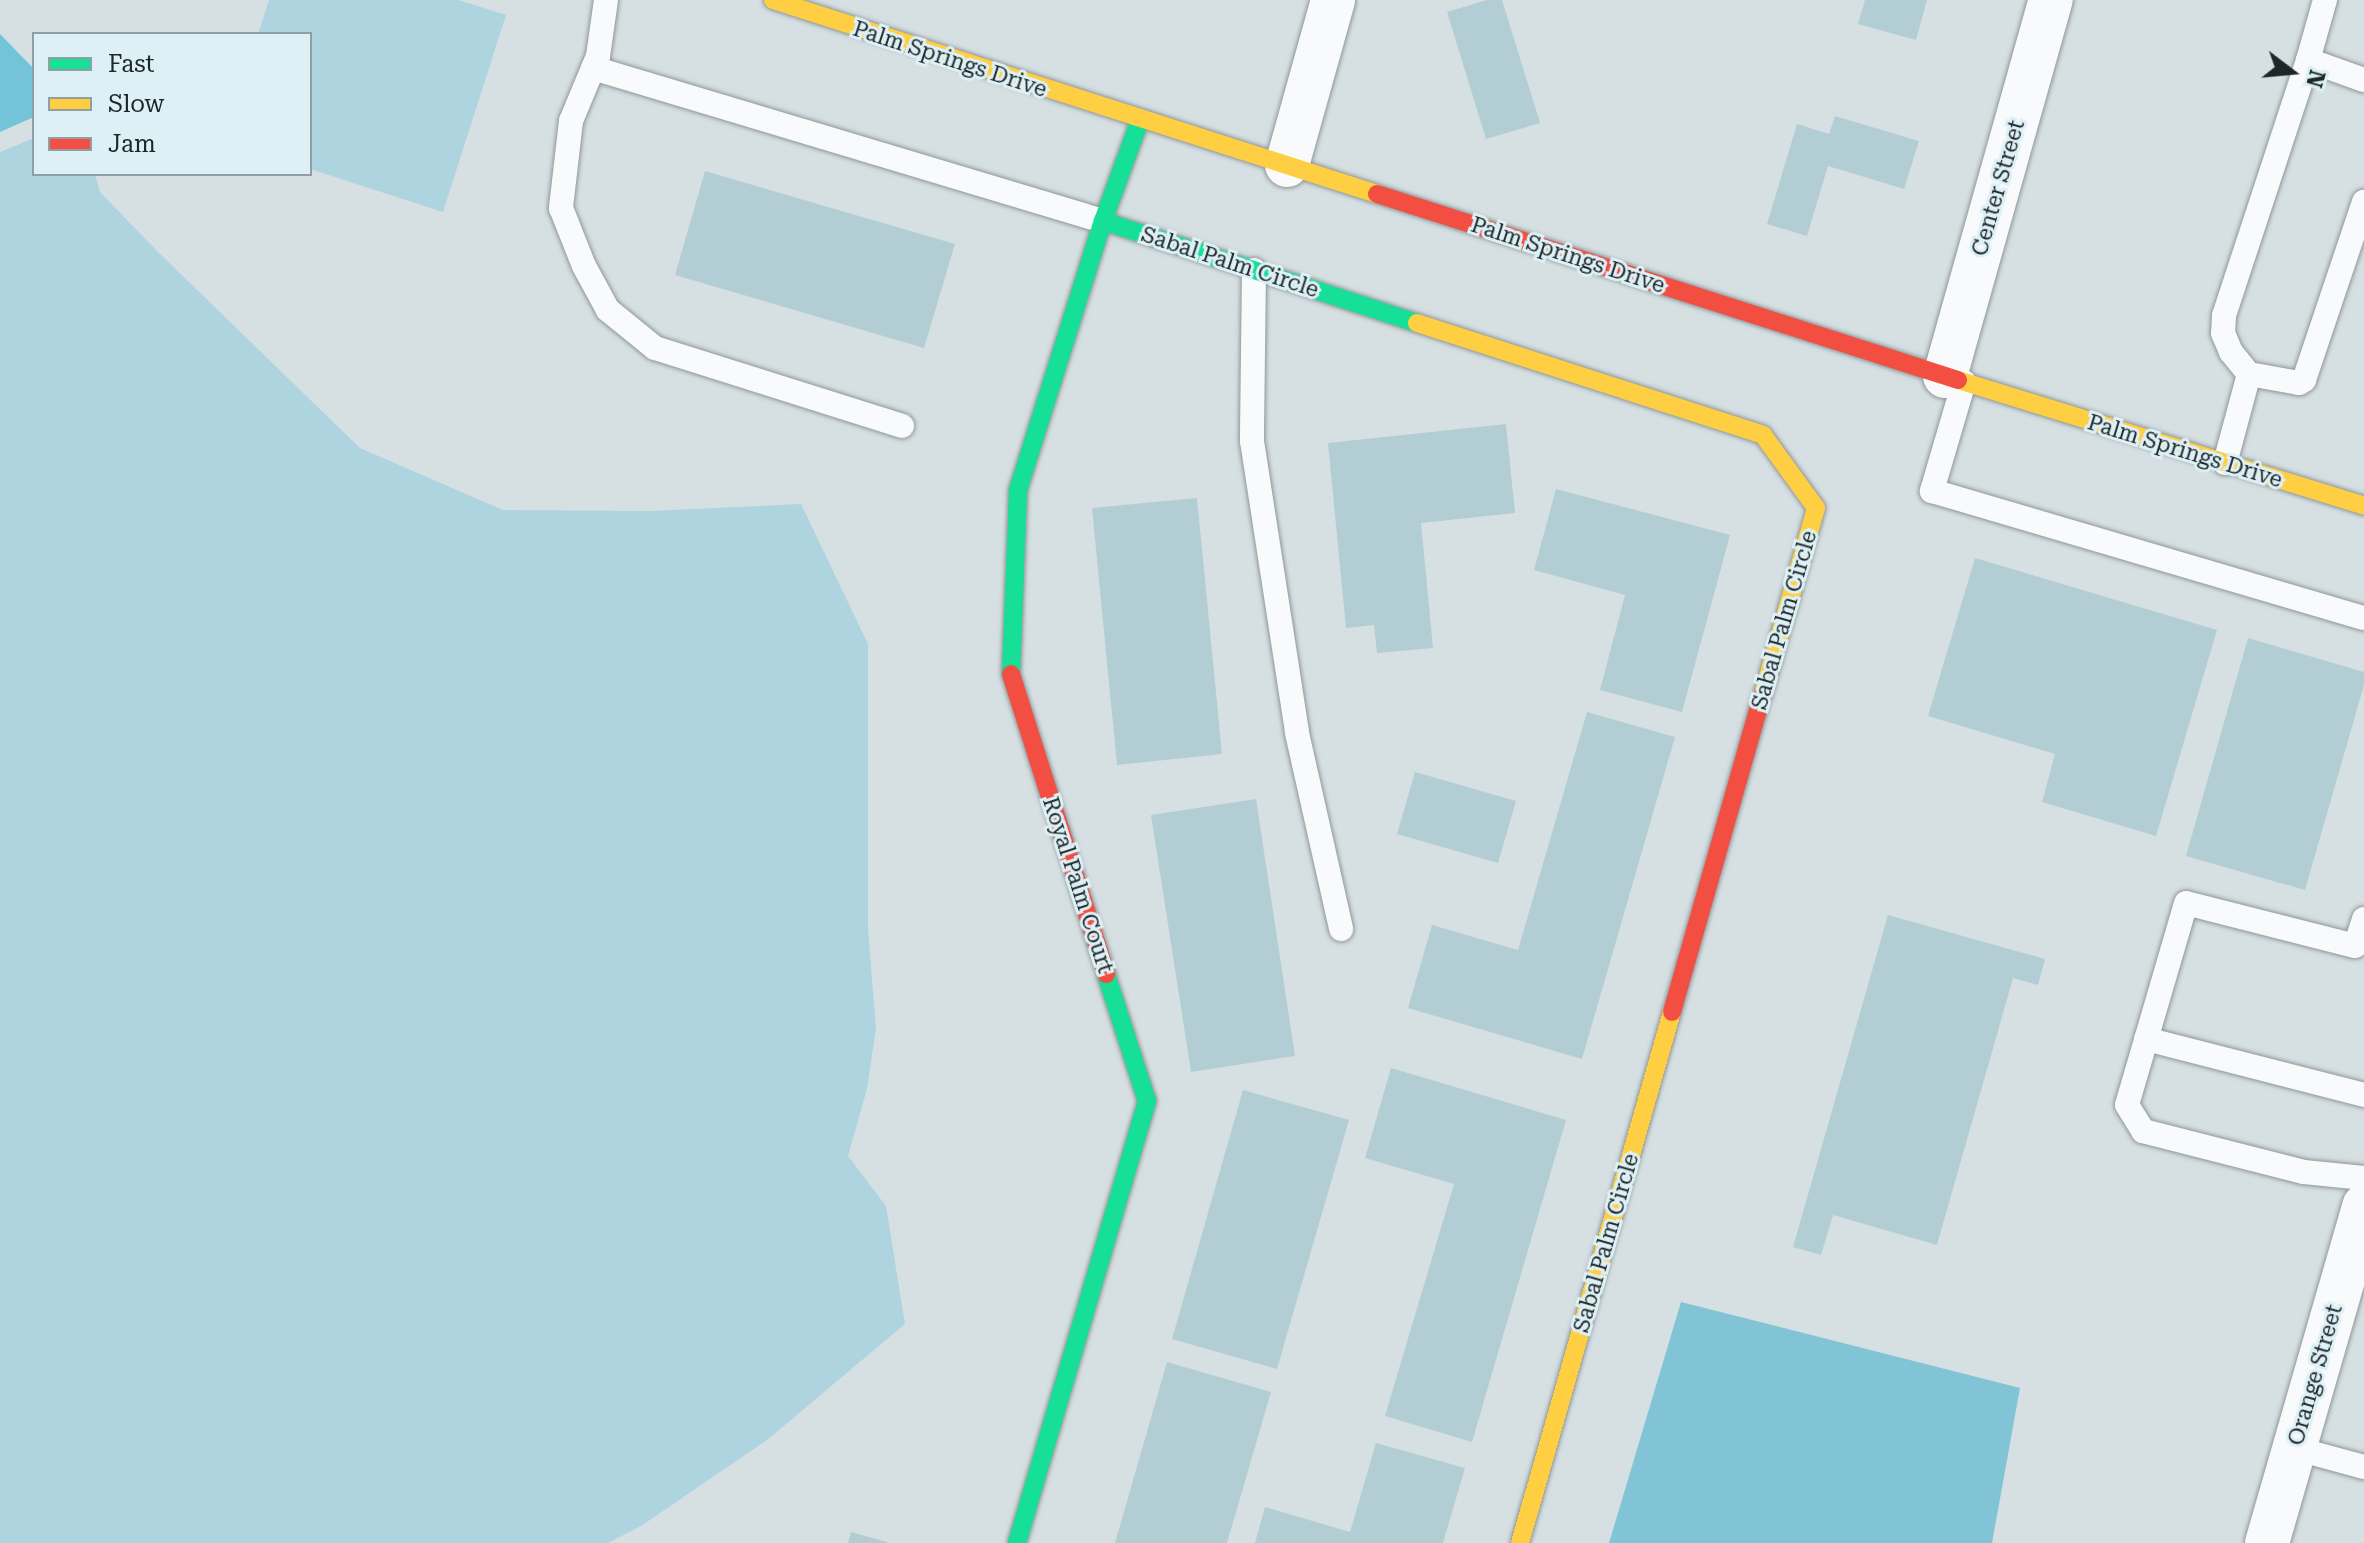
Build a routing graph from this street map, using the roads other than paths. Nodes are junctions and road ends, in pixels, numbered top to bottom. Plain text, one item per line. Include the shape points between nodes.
1 (606, 0) edge
2 (773, 0) edge
3 (1333, 0) edge
4 (2051, 0) edge
5 (2325, 0) edge
6 (836, 10) edge
7 (2308, 60) junction
8 (593, 68) junction
9 (2364, 80) edge
10 (1140, 120) junction
11 (1287, 165) junction
12 (2364, 202) edge
13 (1103, 221) junction
14 (1254, 270) junction
15 (2249, 374) junction
16 (1955, 379) junction
17 (902, 426) dead end
18 (2225, 463) junction
19 (2364, 506) edge
20 (2364, 618) edge
21 (2364, 919) edge
22 (1341, 929) dead end
23 (2146, 1039) junction
24 (2364, 1095) edge
25 (2364, 1178) edge
26 (2364, 1206) edge
27 (2294, 1448) junction
28 (2364, 1467) edge
29 (1017, 1543) edge
30 (1520, 1543) edge
31 (2267, 1543) edge

1 - 8 lane
2 - 6 street, Palm Springs Drive
3 - 11 street
4 - 16 street, Center Street
5 - 7 lane
6 - 10 street, Palm Springs Drive
7 - 9 lane
7 - 15 lane via 2224,316 2223,333
8 - 13 lane
8 - 17 lane via 571,121 561,208 608,310 655,348
10 - 11 street, Palm Springs Drive
10 - 13 street
11 - 16 street, Palm Springs Drive
12 - 15 lane via 2304,380
13 - 14 street, Sabal Palm Circle
13 - 29 street, Royal Palm Court via 1018,490 1011,675 1147,1101
14 - 22 lane via 1252,441 1297,733
14 - 30 street, Sabal Palm Circle via 1763,435 1816,508
15 - 18 lane
16 - 18 street, Palm Springs Drive
16 - 20 lane via 1932,491
18 - 19 street, Palm Springs Drive
21 - 23 lane via 2355,946 2186,903
23 - 24 lane
23 - 25 lane via 2127,1105 2143,1131 2304,1172
26 - 27 street, Orange Street
27 - 28 lane
27 - 31 street, Orange Street

